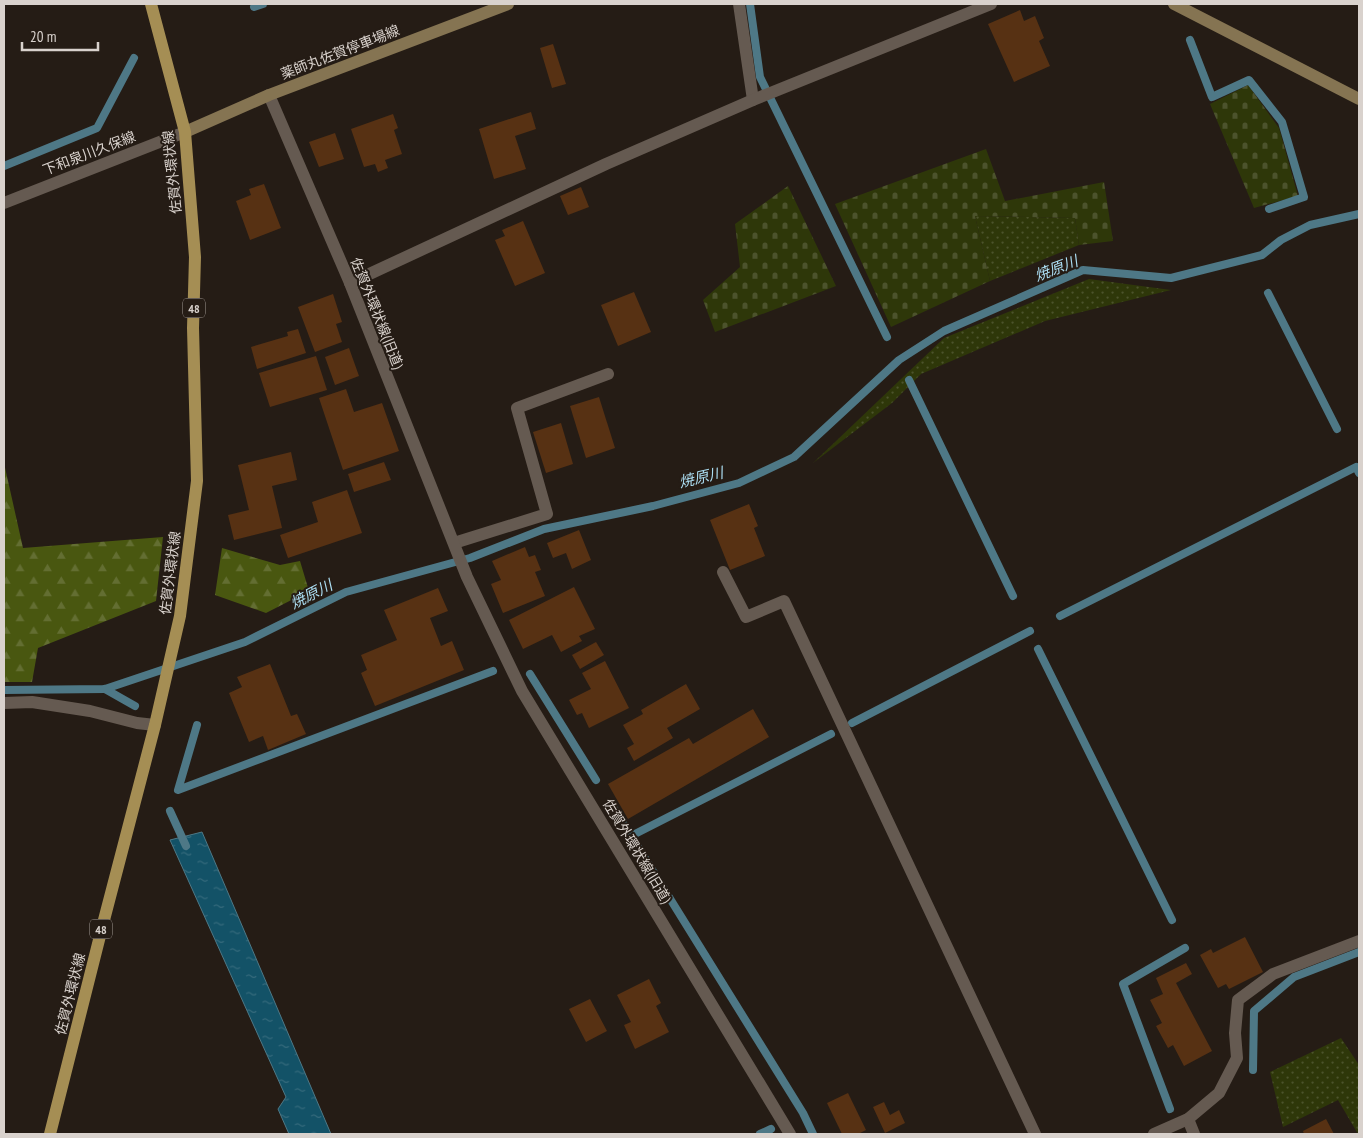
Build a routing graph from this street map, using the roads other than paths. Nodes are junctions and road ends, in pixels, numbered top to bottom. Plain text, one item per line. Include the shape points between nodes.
1 (151, 4) edge
2 (508, 4) edge
3 (739, 4) edge
4 (991, 4) edge
5 (1174, 4) edge
6 (269, 95) junction
7 (1359, 99) edge
8 (753, 100) junction
9 (185, 132) junction
10 (4, 203) edge
11 (350, 283) junction
12 (608, 374) dead end
13 (454, 543) junction
14 (723, 572) dead end
15 (4, 703) edge
16 (155, 724) junction
17 (1359, 941) edge
18 (1188, 1119) junction
19 (50, 1134) edge
20 (790, 1134) edge
21 (1035, 1134) edge
22 (1154, 1134) edge
23 (1194, 1134) edge

1 - 9 main road, 佐賀外環状線 / 48
2 - 6 main road, 薬師丸佐賀停車場線
3 - 8 street
4 - 8 street
5 - 7 main road
6 - 9 main road, 薬師丸佐賀停車場線
6 - 11 street, 佐賀外環状線(旧道)
8 - 11 street
9 - 10 street, 下和泉川久保線
9 - 16 main road, 佐賀外環状線 / 48 via 194,258 197,481 180,616
11 - 13 street, 佐賀外環状線(旧道)
12 - 13 street via 517,408 547,514
13 - 20 street, 佐賀外環状線(旧道) via 522,691
14 - 21 street via 746,617 784,601
15 - 16 street via 32,702
16 - 19 main road, 佐賀外環状線 / 48
17 - 18 street via 1272,974 1238,1000 1235,1033 1238,1058 1219,1093
18 - 22 street
18 - 23 street

